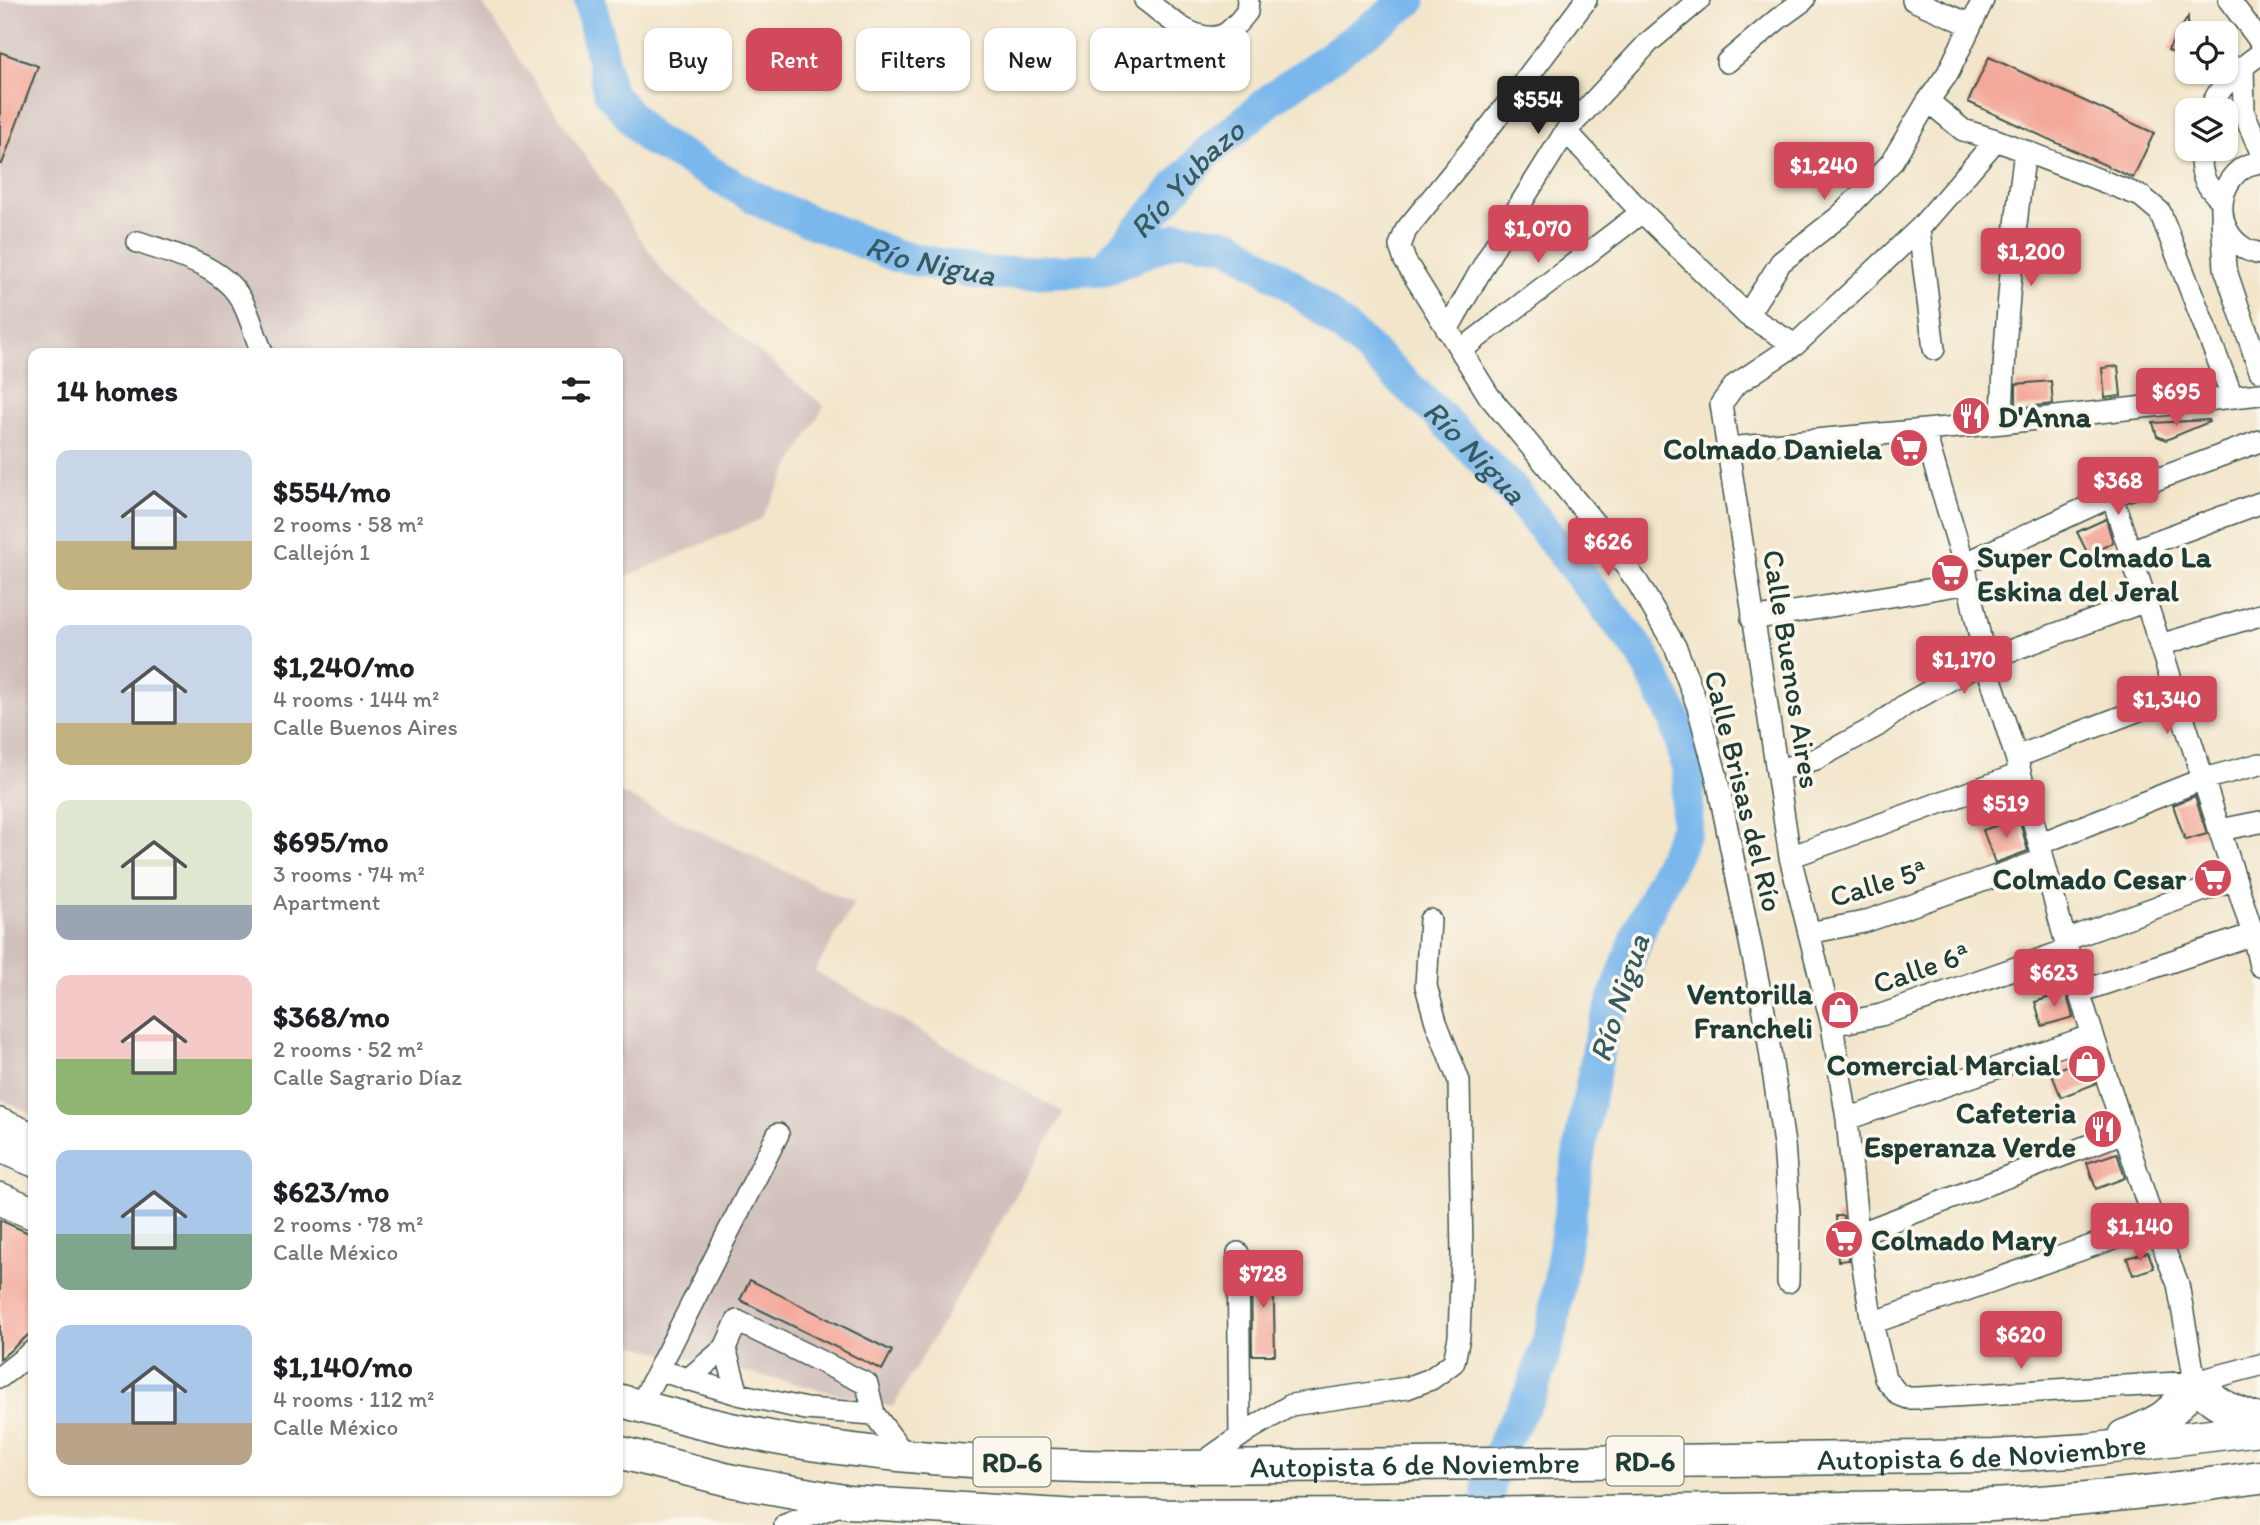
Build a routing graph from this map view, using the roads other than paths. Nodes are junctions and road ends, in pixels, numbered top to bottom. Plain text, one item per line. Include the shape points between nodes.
1 (1145, 0) edge
2 (1248, 0) edge
3 (1586, 0) edge
4 (1699, 0) edge
5 (1804, 0) edge
6 (1913, 0) edge
7 (1983, 0) edge
8 (2229, 0) edge
9 (1971, 25) junction
10 (2260, 41) edge
11 (2252, 60) edge
12 (1727, 62) dead end
13 (2214, 98) edge
14 (1928, 101) junction
15 (1566, 131) junction
16 (1996, 140) junction
17 (2260, 150) edge
18 (2025, 151) junction
19 (2200, 161) edge
20 (2260, 162) edge
21 (2222, 209) junction
22 (1642, 212) junction
23 (1919, 229) junction
24 (138, 242) dead end
25 (2260, 254) edge
26 (2237, 307) junction
27 (1747, 316) junction
28 (2260, 321) edge
29 (1447, 330) junction
30 (1795, 345) junction
31 (261, 348) edge
32 (1934, 349) dead end
33 (1460, 351) junction
34 (2260, 371) edge
35 (2260, 394) edge
36 (2232, 396) junction
37 (2001, 423) junction
38 (1924, 430) junction
39 (2260, 441) edge
40 (1728, 448) junction
41 (2112, 496) junction
42 (2260, 503) edge
43 (2130, 551) junction
44 (1967, 574) junction
45 (2146, 601) junction
46 (2260, 615) edge
47 (1752, 619) junction
48 (2160, 645) junction
49 (1985, 660) junction
50 (2176, 696) junction
51 (2260, 764) edge
52 (2018, 766) junction
53 (1778, 771) junction
54 (2203, 779) junction
55 (2260, 822) edge
56 (2220, 830) junction
57 (2041, 852) junction
58 (1790, 857) junction
59 (2235, 879) junction
60 (1430, 920) dead end
61 (1809, 933) junction
62 (2257, 933) edge
63 (2066, 945) junction
64 (2260, 966) edge
65 (2078, 992) junction
66 (1832, 1025) junction
67 (2093, 1035) junction
68 (0, 1119) edge
69 (1847, 1119) junction
70 (28, 1131) edge
71 (2124, 1132) junction
72 (778, 1134) dead end
73 (0, 1146) edge
74 (28, 1158) edge
75 (0, 1199) edge
76 (28, 1211) edge
77 (2154, 1224) junction
78 (1858, 1234) junction
79 (1238, 1253) dead end
80 (1788, 1282) dead end
81 (1872, 1324) junction
82 (725, 1348) junction
83 (28, 1355) edge
84 (2260, 1365) edge
85 (658, 1370) junction
86 (0, 1377) edge
87 (687, 1380) junction
88 (2195, 1382) junction
89 (738, 1394) junction
90 (629, 1403) edge
91 (874, 1414) junction
92 (2260, 1421) edge
93 (2260, 1429) edge
94 (1240, 1436) junction
95 (2087, 1450) junction
96 (623, 1453) edge
97 (904, 1454) junction
98 (1198, 1466) junction
99 (2260, 1477) edge
100 (849, 1502) junction
101 (1919, 1516) edge
102 (785, 1525) edge

1 - 2 street via 1179,26 1207,38 1225,34 1247,12
3 - 29 street, Calle Brisas del Río via 1406,230 1400,246 1405,261
4 - 15 street via 1649,42
5 - 12 street
6 - 9 street
7 - 9 street
8 - 10 street
9 - 14 street via 1948,73
11 - 13 street
11 - 17 street via 2244,113
14 - 16 street via 1963,130
14 - 27 street via 1891,163 1840,216 1781,262
15 - 22 street
15 - 29 street
16 - 18 street
16 - 23 street, Calle Buenos Aires
18 - 36 street via 2141,196 2160,212
18 - 37 street via 2015,224
19 - 21 street via 2206,185
20 - 21 street via 2245,167 2229,181
21 - 25 street via 2230,235
21 - 26 street via 2225,268
22 - 27 street
22 - 33 street
23 - 30 street, Calle Buenos Aires
23 - 32 street
24 - 31 street via 226,279 243,303
26 - 28 street
26 - 34 street
27 - 30 street
29 - 33 street, Calle Brisas del Río
30 - 40 street, Calle Buenos Aires via 1735,385 1721,404
33 - 80 street, Calle Brisas del Río via 1489,397 1638,583 1676,648 1698,707 1716,774 1766,1024 1784,1144
35 - 36 street
36 - 37 street
37 - 38 street
38 - 40 street
38 - 44 street
39 - 41 street
40 - 47 street, Calle Buenos Aires
41 - 43 street
41 - 44 street
42 - 43 street
43 - 45 street
44 - 47 street
44 - 49 street
45 - 48 street
45 - 49 street
46 - 48 street
47 - 53 street, Calle Buenos Aires
48 - 50 street
49 - 52 street
49 - 53 street via 1816,759
50 - 52 street
50 - 54 street
51 - 54 street, Calle 5ª
52 - 57 street
52 - 58 street
53 - 58 street, Calle Buenos Aires
54 - 56 street
54 - 57 street, Calle 5ª
55 - 56 street
56 - 59 street
57 - 61 street, Calle 5ª via 1864,922
57 - 63 street
58 - 61 street, Calle Buenos Aires
59 - 62 street
59 - 63 street, Calle 6ª
60 - 94 street via 1426,986 1459,1081 1462,1255 1454,1362 1431,1379 1407,1388 1291,1405
61 - 66 street, Calle Buenos Aires
62 - 64 street
62 - 65 street
63 - 65 street
63 - 66 street, Calle 6ª via 1881,1015
65 - 67 street
66 - 69 street, Calle Buenos Aires
67 - 69 street
67 - 71 street
68 - 70 street
69 - 78 street, Calle Buenos Aires
71 - 77 street
71 - 78 street
72 - 85 street
73 - 74 highway
75 - 76 highway
77 - 81 street
77 - 88 street via 2178,1284
78 - 81 street, Calle Buenos Aires
79 - 94 street
81 - 88 street, Calle Buenos Aires via 1885,1378 1898,1394 1908,1398
82 - 87 street
82 - 89 street
82 - 91 street via 737,1321 867,1384
83 - 86 street
84 - 88 street, Calle Buenos Aires
85 - 87 street
85 - 90 street
87 - 89 street
88 - 92 highway via 2222,1406
88 - 95 highway via 2168,1415
89 - 91 street via 806,1409
90 - 97 highway, Autopista 6 de Noviembre / RD-6 via 784,1440
91 - 97 street
93 - 95 highway, Autopista 6 de Noviembre / RD-6
94 - 98 street
95 - 98 highway, Autopista 6 de Noviembre / RD-6 via 1994,1456
96 - 100 highway, Autopista 6 de Noviembre / RD-6 via 733,1481
97 - 98 highway, Autopista 6 de Noviembre / RD-6 via 983,1461
99 - 101 highway, Autopista 6 de Noviembre / RD-6
100 - 101 highway, Autopista 6 de Noviembre / RD-6 via 1079,1516 1872,1508
100 - 102 street

